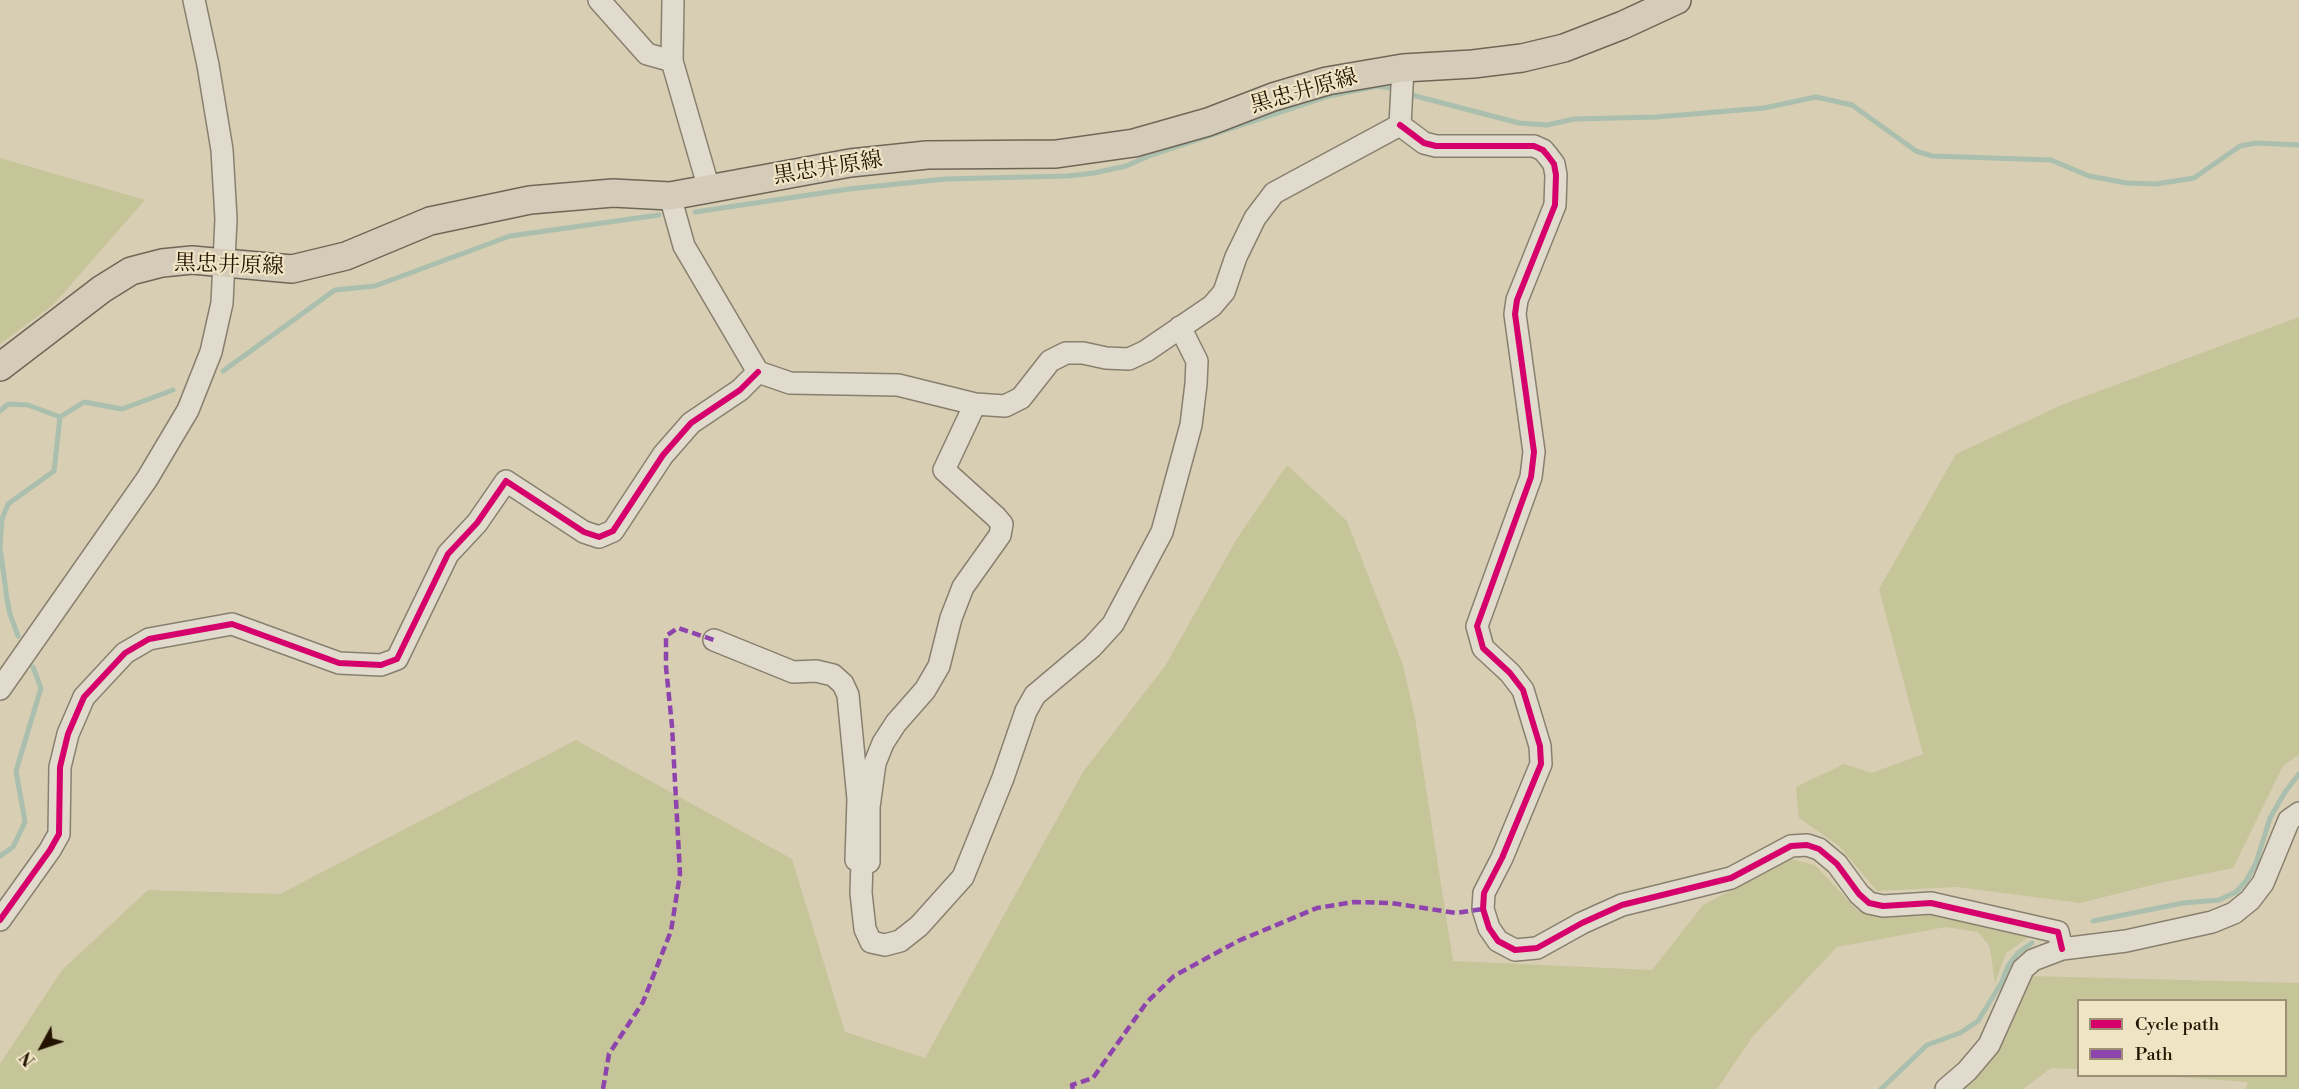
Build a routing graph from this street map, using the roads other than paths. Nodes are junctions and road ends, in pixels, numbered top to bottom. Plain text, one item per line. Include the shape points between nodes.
1 (194, 0) edge
2 (599, 0) edge
3 (672, 0) edge
4 (1677, 0) edge
5 (672, 61) junction
6 (1402, 83) junction
7 (1400, 125) junction
8 (709, 189) junction
9 (670, 196) junction
10 (224, 265) junction
11 (1180, 327) junction
12 (0, 367) edge
13 (758, 372) junction
14 (975, 404) junction
15 (714, 640) dead end
16 (0, 689) edge
17 (2299, 813) edge
18 (862, 861) junction
19 (0, 920) edge
20 (2062, 949) junction
21 (1946, 1089) edge

1 - 10 street via 222,150
2 - 5 street via 647,54
3 - 5 street
4 - 6 main road, 黒忠井原線 via 1564,48
5 - 8 street
6 - 7 street
6 - 8 main road, 黒忠井原線 via 1327,81 1134,143 1056,154 927,155 850,163
7 - 11 street via 1274,192 1255,218 1224,292 1212,306
7 - 20 street via 1424,143 1436,146 1534,146 1548,156 1556,175 1555,205 1515,314 1534,452 1531,477 1477,626 1483,648 1523,690 1540,746 1541,765 1484,893 1483,909 1498,941 1515,950 1538,948 1622,905 1731,878 1791,846 1807,844 1837,864 1869,903 1931,903 2058,932
8 - 9 main road, 黒忠井原線
9 - 10 main road, 黒忠井原線 via 613,193 530,200 430,221 346,256 292,269
9 - 13 street via 684,246
10 - 12 main road, 黒忠井原線 via 192,260 131,271
10 - 16 street via 222,303 211,352 188,410 147,479
11 - 14 street via 1129,359 1066,353 1050,361 1021,398 1005,406
11 - 18 street via 1197,360 1196,384 1191,425 1162,532 1113,624 1035,695 963,877 919,926 900,941 885,945 871,942 865,929
13 - 14 street via 789,384 898,385
13 - 19 street via 740,390 691,423 663,455 613,531 599,537 584,532 506,481 477,524 448,554 397,659 381,665 339,663 232,624 149,639 125,653 84,697 68,734 60,767 58,834
14 - 18 street via 944,470 996,517 1002,524 1000,535 963,587 939,666 883,742 875,763 869,807 869,862
15 - 18 street via 793,672 833,675 843,684 848,695 858,799 856,860
17 - 20 street via 2289,820 2263,883 2234,913 2212,922 2126,941
20 - 21 street via 2033,960 2023,969 1989,1045

